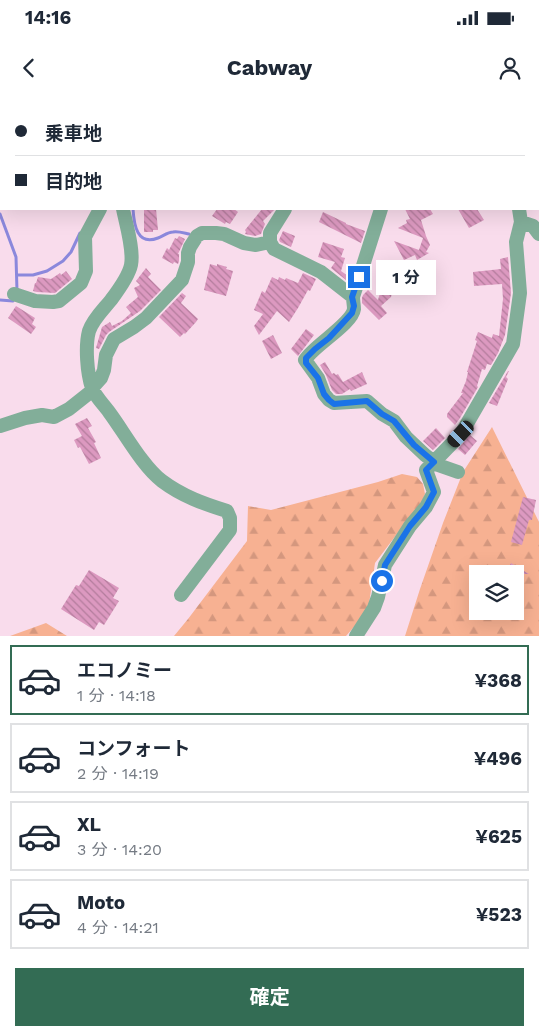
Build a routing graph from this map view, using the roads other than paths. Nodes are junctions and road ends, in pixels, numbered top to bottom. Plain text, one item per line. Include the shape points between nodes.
1 (99, 210) edge
2 (123, 210) edge
3 (284, 210) edge
4 (381, 210) edge
5 (530, 222) edge
6 (270, 242) junction
7 (14, 294) dead end
8 (352, 297) junction
9 (92, 389) junction
10 (0, 426) edge
11 (434, 462) junction
12 (458, 472) dead end
13 (181, 595) dead end
14 (356, 636) edge

1 - 7 street via 85,237 86,271 81,283 59,301 53,302 35,301
2 - 9 street via 131,266 90,331 87,346
3 - 6 street via 270,233
4 - 8 street
5 - 11 street via 516,242 520,293 513,344 461,434
6 - 8 street via 274,249 321,272
6 - 9 street via 244,243 216,233 197,236 190,247 182,280 146,318 114,339 106,354 101,378
8 - 11 street via 352,313 306,358 306,363 318,378 324,394 334,404 367,401 394,421
9 - 10 street via 54,417 24,418
9 - 13 street via 144,462 161,480 185,496 227,511 230,530
11 - 12 street
11 - 14 street via 426,470 434,492 385,565 374,608

